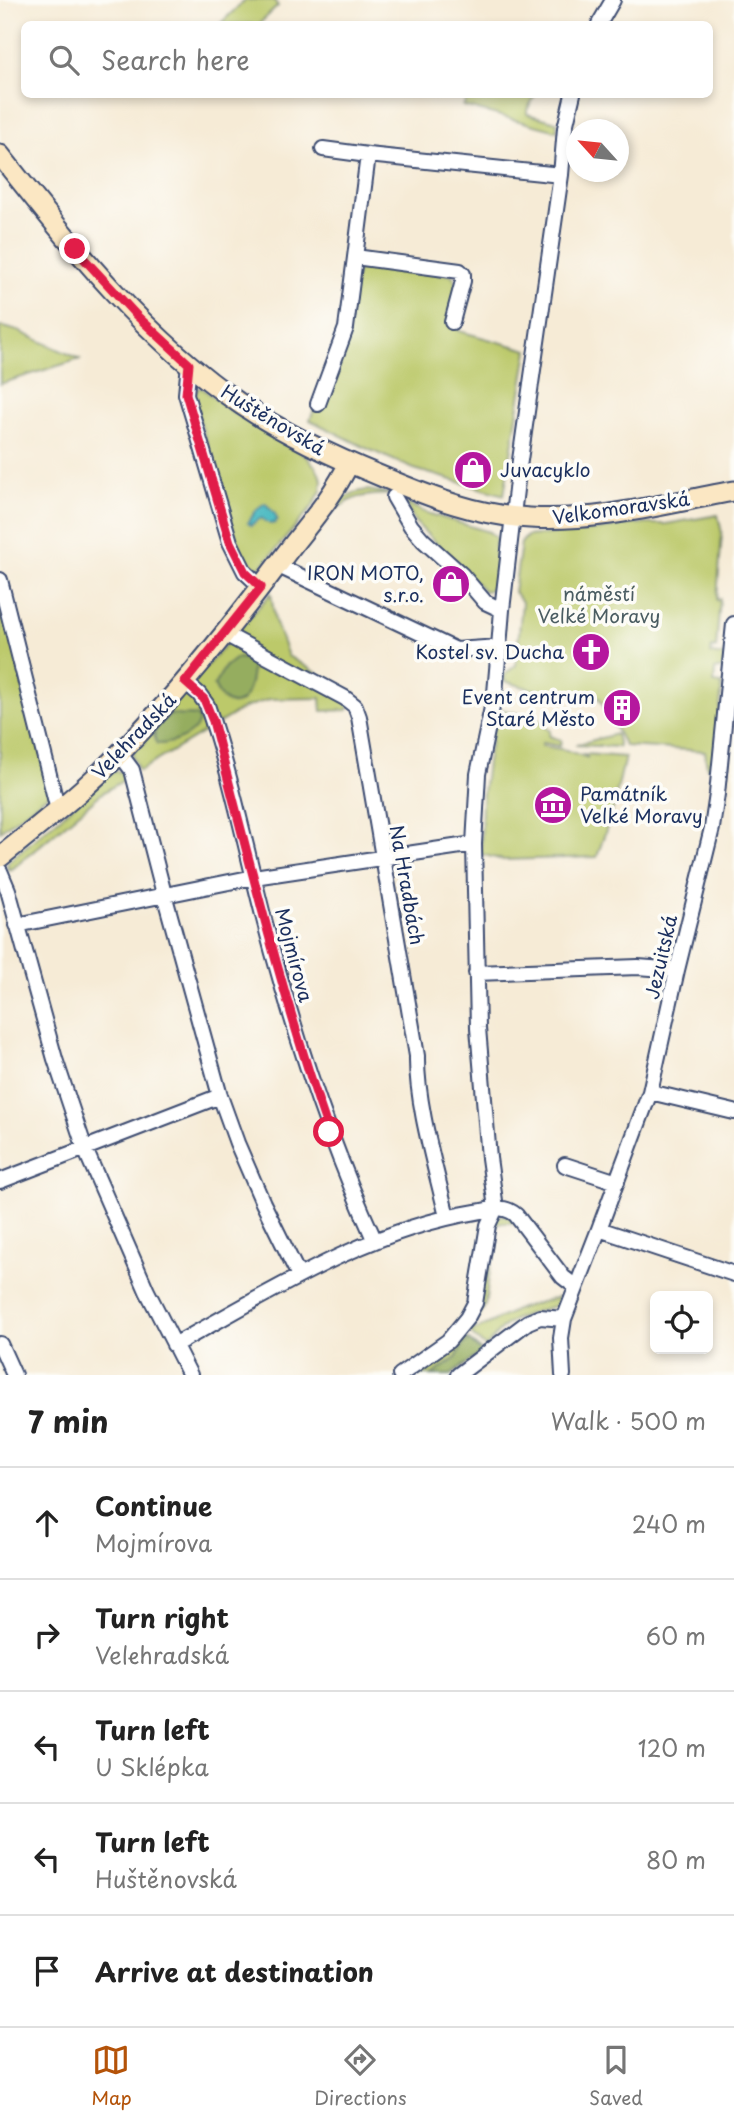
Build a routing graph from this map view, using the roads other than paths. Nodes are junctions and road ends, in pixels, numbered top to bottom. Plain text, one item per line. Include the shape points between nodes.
1 (613, 0) edge
2 (601, 21) edge
3 (572, 98) edge
4 (323, 149) dead end
5 (0, 155) edge
6 (368, 155) junction
7 (561, 176) junction
8 (355, 257) junction
9 (452, 322) dead end
10 (189, 364) junction
11 (318, 404) dead end
12 (349, 463) junction
13 (734, 491) edge
14 (394, 497) dead end
15 (513, 517) junction
16 (278, 564) junction
17 (0, 580) edge
18 (261, 587) junction
19 (502, 610) junction
20 (734, 624) edge
21 (225, 634) junction
22 (499, 647) junction
23 (185, 682) junction
24 (120, 754) junction
25 (58, 810) junction
26 (474, 844) junction
27 (383, 856) junction
28 (0, 857) edge
29 (0, 871) edge
30 (254, 877) junction
31 (164, 894) junction
32 (17, 925) junction
33 (677, 970) junction
34 (476, 973) junction
35 (650, 1091) junction
36 (220, 1096) junction
37 (734, 1111) edge
38 (85, 1149) junction
39 (565, 1166) dead end
40 (0, 1181) edge
41 (617, 1182) junction
42 (496, 1208) junction
43 (447, 1217) junction
44 (599, 1229) junction
45 (374, 1239) junction
46 (734, 1274) edge
47 (299, 1276) junction
48 (576, 1287) junction
49 (564, 1319) junction
50 (0, 1343) edge
51 (174, 1345) junction
52 (14, 1375) edge
53 (190, 1375) edge
54 (400, 1375) edge
55 (458, 1375) edge
56 (563, 1375) edge

1 - 2 street
3 - 7 street
4 - 6 street
5 - 10 street, Huštěnovská via 111,289
6 - 7 street
6 - 8 street
7 - 15 street
8 - 9 street via 460,271 463,281
8 - 11 street via 346,328
10 - 12 street, Huštěnovská via 270,423
10 - 18 street via 186,394 230,542 245,572
12 - 15 street, Velkomoravská via 456,505
12 - 16 street, Velehradská
13 - 15 street, Velkomoravská via 595,516
14 - 19 street via 423,540 485,602
15 - 19 street
16 - 18 street, Velehradská
16 - 22 street via 456,650
17 - 25 street
18 - 21 street, Velehradská
19 - 22 street
20 - 33 street, Jezuitská via 712,828
21 - 23 street, Velehradská
21 - 27 street, Na Hradbách via 355,706
22 - 26 street via 495,693 478,774
23 - 24 street, Velehradská
23 - 30 street, Mojmírova via 207,705
24 - 25 street, Velehradská
24 - 31 street via 132,770
25 - 28 street, Velehradská
26 - 27 street
26 - 34 street
27 - 30 street
27 - 43 street, Na Hradbách via 424,1112
29 - 32 street
30 - 31 street
30 - 45 street, Mojmírova via 307,1069
31 - 32 street
31 - 36 street
32 - 38 street
33 - 34 street via 638,967
33 - 35 street, Jezuitská
34 - 42 street
35 - 37 street
35 - 41 street, Jezuitská
36 - 38 street
36 - 47 street via 263,1203
38 - 40 street
38 - 51 street
39 - 41 street
41 - 44 street, Jezuitská
42 - 43 street
42 - 48 street via 516,1215 563,1277
42 - 54 street via 488,1225 475,1303 467,1318 449,1341
43 - 45 street
44 - 46 street
44 - 48 street, Jezuitská
45 - 47 street
47 - 51 street
48 - 49 street, Jezuitská
49 - 55 street via 540,1317 527,1322
49 - 56 street, Jezuitská
50 - 52 street
51 - 53 street

